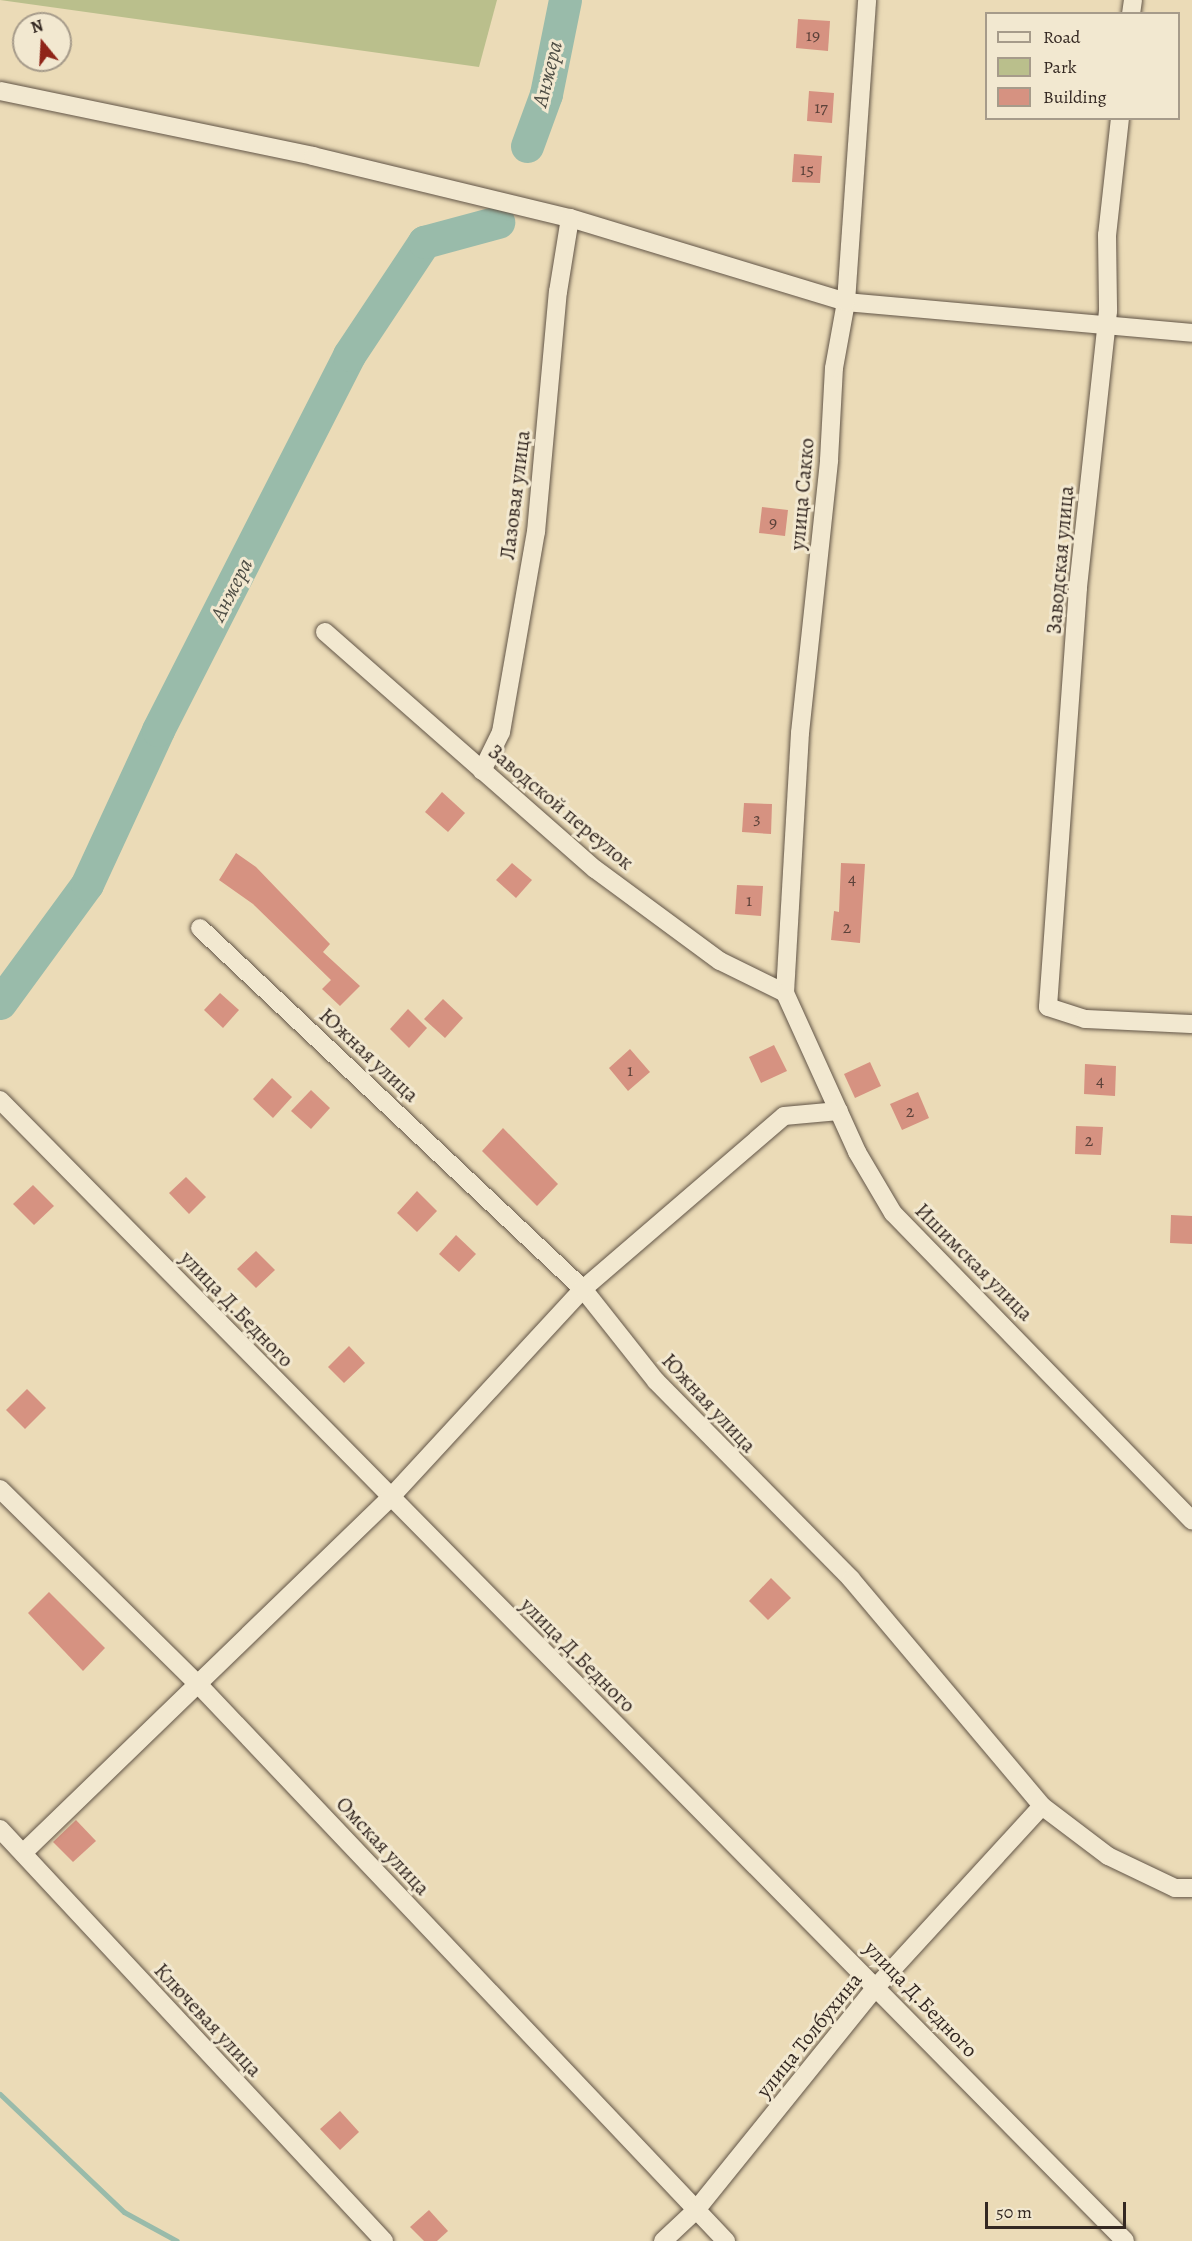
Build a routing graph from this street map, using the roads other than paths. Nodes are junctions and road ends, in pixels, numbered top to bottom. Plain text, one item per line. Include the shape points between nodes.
1 (867, 0) edge
2 (0, 91) edge
3 (1120, 120) edge
4 (570, 218) junction
5 (846, 302) junction
6 (1107, 327) junction
7 (1192, 333) edge
8 (325, 632) dead end
9 (482, 771) junction
10 (200, 928) dead end
11 (784, 993) junction
12 (1192, 1024) edge
13 (0, 1100) edge
14 (839, 1111) junction
15 (583, 1289) junction
16 (0, 1489) edge
17 (390, 1498) junction
18 (1192, 1520) edge
19 (197, 1683) junction
20 (1042, 1806) junction
21 (0, 1829) edge
22 (22, 1853) junction
23 (1192, 1888) edge
24 (877, 1986) junction
25 (696, 2210) junction
26 (384, 2241) edge
27 (663, 2241) edge
28 (726, 2241) edge
29 (1125, 2241) edge

1 - 5 street, улица Сакко
2 - 4 street via 313,156
3 - 6 street, Заводская улица via 1107,235
4 - 5 street
4 - 9 street, Лазовая улица via 558,292 536,532 501,732
5 - 6 street
5 - 11 street, улица Сакко via 834,368 830,460 800,733
6 - 7 street
6 - 12 street, Заводская улица via 1078,588 1048,1007 1085,1019
8 - 9 street, Заводской переулок
9 - 11 street, Заводской переулок via 604,876 720,961
10 - 15 street, Южная улица
11 - 14 street, Ишимская улица
13 - 17 street, улица Д.Бедного
14 - 15 street via 784,1116
14 - 18 street, Ишимская улица via 893,1213
15 - 17 street
15 - 20 street, Южная улица via 656,1382 850,1579
16 - 19 street, Омская улица
17 - 19 street
17 - 24 street, улица Д.Бедного
19 - 22 street
19 - 25 street, Омская улица
20 - 23 street, Южная улица via 1108,1856 1175,1888
20 - 24 street, улица Толбухина
21 - 22 street, Ключевая улица
22 - 26 street, Ключевая улица
24 - 25 street, улица Толбухина
24 - 29 street, улица Д.Бедного
25 - 27 street, улица Толбухина
25 - 28 street, Омская улица

